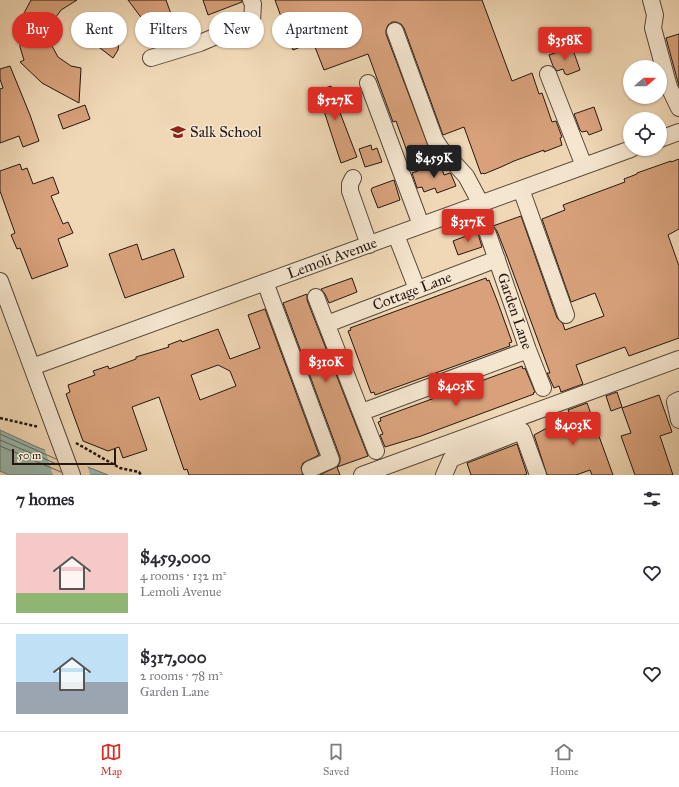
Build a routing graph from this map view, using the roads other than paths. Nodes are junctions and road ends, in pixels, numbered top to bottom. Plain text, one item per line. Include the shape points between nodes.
1 (251, 0) edge
2 (651, 0) edge
3 (395, 31) dead end
4 (151, 58) dead end
5 (548, 74) dead end
6 (368, 83) dead end
7 (679, 108) edge
8 (679, 132) edge
9 (667, 136) edge
10 (623, 152) edge
11 (584, 166) junction
12 (352, 178) dead end
13 (521, 189) junction
14 (481, 204) junction
15 (421, 225) junction
16 (488, 234) dead end
17 (396, 235) junction
18 (369, 245) junction
19 (497, 258) junction
20 (0, 281) edge
21 (265, 282) junction
22 (417, 289) junction
23 (316, 297) dead end
24 (566, 314) dead end
25 (327, 324) junction
26 (528, 350) junction
27 (679, 358) edge
28 (32, 367) junction
29 (543, 388) dead end
30 (679, 400) edge
31 (362, 412) junction
32 (679, 420) edge
33 (376, 451) dead end
34 (310, 469) dead end
35 (72, 475) edge
36 (362, 475) edge
37 (444, 475) edge
38 (538, 475) edge

1 - 4 street via 252,21 200,43
2 - 7 street via 655,15 653,28 669,87
3 - 14 street via 435,140 466,176
5 - 11 street
6 - 15 street
8 - 9 street
10 - 11 street, Lemoli Avenue
11 - 13 street, Lemoli Avenue
12 - 18 street via 350,191
13 - 14 street, Lemoli Avenue
13 - 24 street
14 - 15 street, Lemoli Avenue
15 - 17 street, Lemoli Avenue
16 - 19 street, Garden Lane
17 - 18 street, Lemoli Avenue
17 - 22 street
18 - 21 street, Lemoli Avenue
19 - 22 street, Cottage Lane
19 - 26 street, Garden Lane
20 - 28 street
21 - 28 street, Lemoli Avenue
21 - 34 street via 331,460
22 - 25 street, Cottage Lane
23 - 25 street
25 - 31 street
26 - 29 street, Garden Lane
26 - 31 street
27 - 36 street
28 - 35 street
30 - 32 street via 675,402
31 - 33 street
37 - 38 street via 451,459 522,431

